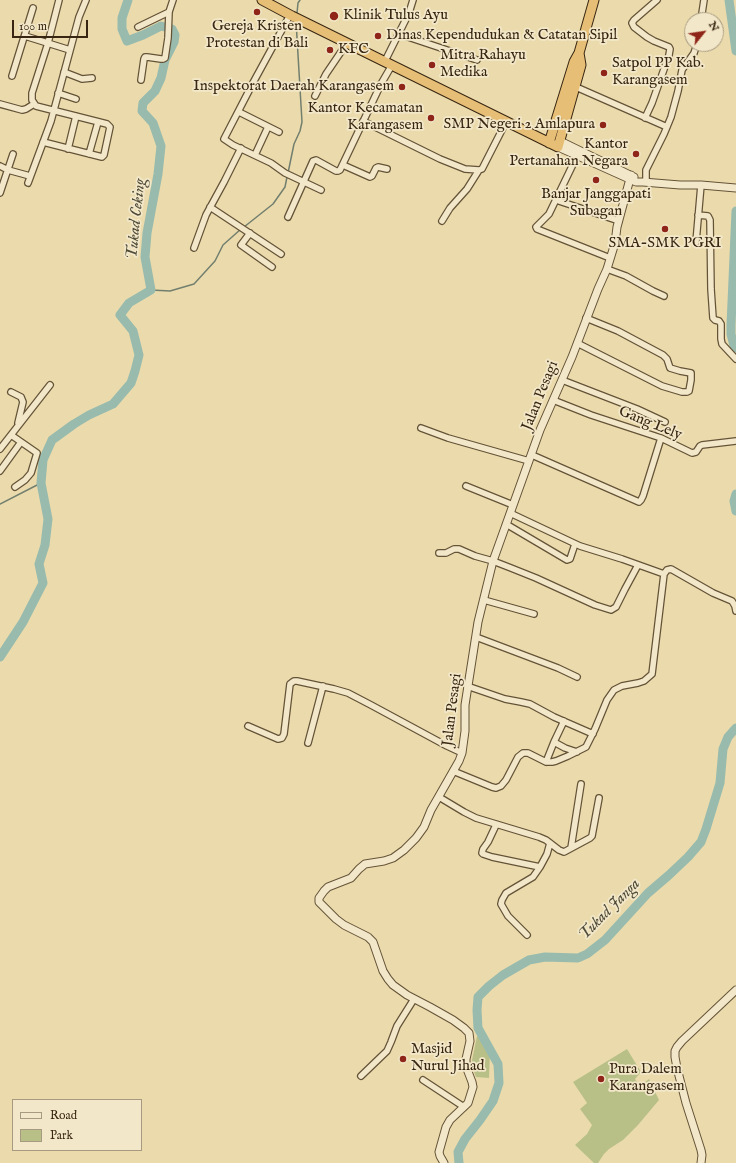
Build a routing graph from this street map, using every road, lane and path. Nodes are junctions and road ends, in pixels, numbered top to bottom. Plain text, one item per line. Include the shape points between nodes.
1 (59, 0) edge
2 (86, 0) edge
3 (173, 0) edge
4 (262, 0) edge
5 (273, 0) edge
6 (412, 0) edge
7 (594, 0) edge
8 (657, 0) edge
9 (704, 0) edge
10 (33, 8) dead end
11 (169, 12) junction
12 (702, 12) edge
13 (292, 14) junction
14 (305, 19) junction
15 (138, 27) dead end
16 (399, 34) junction
17 (25, 36) junction
18 (48, 43) junction
19 (347, 43) junction
20 (70, 50) junction
21 (694, 52) edge
22 (580, 53) junction
23 (387, 57) junction
24 (477, 60) dead end
25 (392, 65) junction
26 (64, 72) junction
27 (12, 76) dead end
28 (421, 77) junction
29 (92, 78) dead end
30 (141, 80) dead end
31 (576, 87) junction
32 (58, 92) junction
33 (315, 96) dead end
34 (76, 99) dead end
35 (0, 104) edge
36 (34, 104) junction
37 (54, 111) junction
38 (238, 112) junction
39 (76, 116) junction
40 (645, 118) junction
41 (363, 121) junction
42 (98, 122) junction
43 (506, 122) junction
44 (268, 127) junction
45 (668, 127) junction
46 (279, 132) dead end
47 (43, 142) junction
48 (555, 143) junction
49 (240, 148) junction
50 (68, 149) junction
51 (13, 154) dead end
52 (90, 154) junction
53 (255, 155) junction
54 (577, 156) junction
55 (343, 165) junction
56 (0, 166) edge
57 (387, 169) dead end
58 (8, 170) junction
59 (479, 170) junction
60 (30, 176) junction
61 (631, 178) junction
62 (28, 182) dead end
63 (303, 182) junction
64 (645, 182) junction
65 (705, 185) junction
66 (736, 188) edge
67 (321, 190) dead end
68 (0, 194) edge
69 (556, 200) junction
70 (210, 207) junction
71 (698, 215) junction
72 (288, 217) dead end
73 (442, 221) dead end
74 (619, 221) junction
75 (250, 233) junction
76 (696, 242) dead end
77 (194, 248) dead end
78 (281, 254) dead end
79 (610, 258) junction
80 (272, 267) dead end
81 (607, 269) junction
82 (664, 296) dead end
83 (586, 318) junction
84 (577, 343) junction
85 (736, 359) edge
86 (562, 380) junction
87 (50, 385) dead end
88 (11, 392) dead end
89 (553, 400) junction
90 (665, 422) dead end
91 (18, 426) junction
92 (421, 428) dead end
93 (11, 435) junction
94 (661, 438) junction
95 (736, 441) edge
96 (21, 442) junction
97 (0, 449) edge
98 (531, 458) junction
99 (0, 471) edge
100 (466, 486) dead end
101 (15, 487) dead end
102 (513, 505) junction
103 (510, 513) junction
104 (506, 524) junction
105 (575, 544) junction
106 (439, 553) dead end
107 (493, 561) junction
108 (638, 565) junction
109 (664, 574) junction
110 (484, 600) junction
111 (736, 611) edge
112 (534, 614) dead end
113 (476, 637) junction
114 (578, 677) dead end
115 (323, 686) junction
116 (468, 686) junction
117 (564, 721) junction
118 (248, 726) dead end
119 (593, 734) junction
120 (554, 742) junction
121 (308, 743) dead end
122 (577, 752) junction
123 (462, 753) junction
124 (546, 762) junction
125 (453, 771) junction
126 (581, 784) dead end
127 (439, 797) junction
128 (599, 798) dead end
129 (496, 825) junction
130 (550, 844) junction
131 (571, 848) junction
132 (540, 867) junction
133 (527, 935) dead end
134 (736, 990) edge
135 (414, 999) junction
136 (361, 1076) dead end
137 (423, 1080) dead end
138 (464, 1107) junction
139 (444, 1163) edge
140 (701, 1163) edge

1 - 18 street
2 - 20 street
3 - 11 street
4 - 13 highway
5 - 13 highway
6 - 16 street
7 - 22 highway
8 - 40 street via 632,23 651,39 670,49
9 - 12 street
10 - 17 street
11 - 15 street
11 - 30 street via 166,55 163,59 144,59
13 - 14 highway
13 - 38 street
14 - 19 highway
14 - 23 highway
16 - 23 street
16 - 24 street
17 - 18 street
17 - 27 street
18 - 20 street
18 - 36 street via 32,93
19 - 25 highway
19 - 33 street
20 - 26 street
21 - 45 street via 682,70
22 - 31 highway via 581,65
22 - 48 highway via 574,62
23 - 28 highway
25 - 28 highway
25 - 41 street
26 - 29 street via 82,79
26 - 32 street
28 - 43 highway
28 - 48 highway
31 - 40 street
31 - 48 highway
32 - 34 street
32 - 37 street
35 - 36 street via 22,110
36 - 37 street
37 - 39 street
37 - 47 street
38 - 44 street
38 - 49 street via 224,139
39 - 42 street
39 - 50 street
40 - 45 street
41 - 55 street
41 - 59 street via 446,161 465,169
42 - 52 street
42 - 52 street via 110,127 104,154 100,157
43 - 48 highway
43 - 59 street
44 - 46 street
44 - 53 street
45 - 64 street via 646,170
47 - 50 street
47 - 60 street
48 - 54 street
48 - 61 street
49 - 53 street
49 - 70 street
50 - 52 street
51 - 58 street
53 - 63 street
54 - 61 street
54 - 69 street
55 - 57 street via 370,177 378,167
55 - 63 street via 339,171 314,160
56 - 58 street
58 - 60 street
58 - 68 street
59 - 73 street
60 - 62 street
61 - 64 street
61 - 74 street, Jalan Pesagi
63 - 67 street
63 - 72 street
64 - 65 street
65 - 66 street
65 - 71 street
69 - 74 street
69 - 79 street via 537,229
70 - 75 street
70 - 77 street
71 - 76 street
71 - 85 street via 708,216 710,220 713,318 721,324 722,344
74 - 79 street, Jalan Pesagi
75 - 78 street
75 - 80 street via 242,245
79 - 81 street, Jalan Pesagi
81 - 82 street
81 - 83 street, Jalan Pesagi
83 - 84 street, Jalan Pesagi
83 - 84 street via 618,331 663,355 670,368 691,373 689,391 682,392 662,386
84 - 86 street, Jalan Pesagi
86 - 89 street, Jalan Pesagi
86 - 90 street via 637,408
87 - 91 street
88 - 91 street via 21,397 23,402
89 - 94 street, Gang Lely
89 - 98 street, Jalan Pesagi
91 - 93 street
92 - 98 street via 448,438
93 - 96 street
93 - 97 street
94 - 95 street, Gang Lely via 692,453 702,445
94 - 98 street via 639,502
96 - 99 street
96 - 101 street via 37,453 31,472
98 - 102 street, Jalan Pesagi
100 - 102 street
102 - 103 street, Jalan Pesagi
103 - 104 street, Jalan Pesagi
103 - 105 street
104 - 105 street via 567,560 570,559
104 - 107 street, Jalan Pesagi
105 - 108 street
106 - 107 street via 456,548
107 - 108 street via 595,606 611,610 616,608
107 - 110 street, Jalan Pesagi
108 - 109 street
109 - 111 street via 671,569 712,593 732,601
109 - 119 street via 652,674 644,681 614,690 607,700
110 - 112 street
110 - 113 street, Jalan Pesagi
113 - 114 street
113 - 116 street, Jalan Pesagi
115 - 118 street via 297,681 290,684 282,738 278,739
115 - 121 street
115 - 123 street via 354,696
116 - 117 street via 505,700 524,702
116 - 123 street, Jalan Pesagi via 465,705 466,731
117 - 119 street
117 - 120 street
119 - 122 street via 586,747
120 - 122 street
120 - 124 street
122 - 124 street via 556,762
123 - 125 street, Jalan Pesagi
124 - 125 street via 523,753 518,757 506,780 496,788
125 - 127 street, Jalan Pesagi
126 - 131 street
127 - 129 street via 476,818
127 - 135 street, Jalan Pesagi via 420,833 397,856 365,864 351,878 328,887 319,898 322,905 336,919 373,942 383,971 393,986
128 - 131 street via 592,836
129 - 130 street via 539,837
129 - 132 street via 483,849 483,854
130 - 131 street via 562,851
130 - 132 street
132 - 133 street via 533,877 506,893 502,900 508,916
134 - 140 street via 675,1051 679,1075 702,1155
135 - 136 street via 397,1026 387,1051
135 - 138 street, Jalan Pesagi via 447,1017 469,1033 466,1064 473,1087 468,1103
137 - 138 street
138 - 139 street, Jalan Pesagi via 446,1127 439,1152

